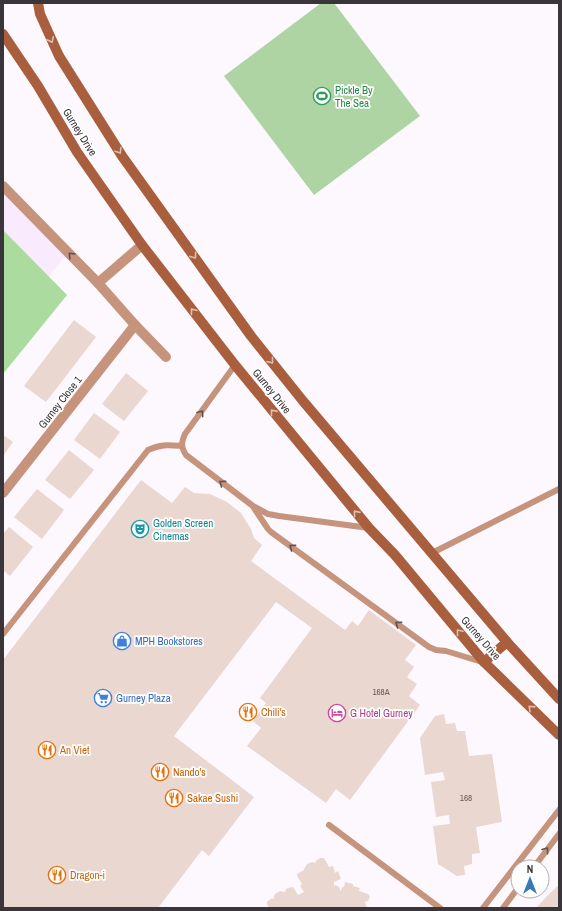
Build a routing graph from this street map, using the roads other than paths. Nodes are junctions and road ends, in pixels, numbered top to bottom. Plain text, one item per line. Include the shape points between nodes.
1 (38, 3) edge
2 (3, 34) edge
3 (3, 186) edge
4 (142, 245) junction
5 (98, 283) junction
6 (135, 325) junction
7 (166, 357) dead end
8 (235, 365) junction
9 (182, 446) junction
10 (559, 489) edge
11 (3, 493) edge
12 (253, 506) junction
13 (369, 528) junction
14 (432, 553) junction
15 (3, 634) edge
16 (507, 642) junction
17 (484, 662) junction
18 (559, 699) edge
19 (559, 735) edge
20 (559, 810) edge
21 (329, 825) dead end
22 (559, 834) edge
23 (540, 859) edge
24 (510, 899) edge
25 (440, 908) edge
26 (483, 908) edge
27 (503, 908) edge

1 -> 14 main road, Gurney Drive via 40,14 59,56 126,162 251,336
2 - 4 main road, Gurney Drive via 38,86 77,152
5 -> 3 street
4 - 5 street
8 -> 4 main road, Gurney Drive
5 - 6 street
6 - 7 street
6 - 11 street, Gurney Close 1
9 -> 8 lane via 186,434
13 -> 8 main road, Gurney Drive
12 -> 9 lane via 191,460
9 - 15 lane via 156,446 148,450
10 - 14 lane
12 - 13 lane via 268,514
17 -> 12 lane via 429,647 271,532
17 -> 13 main road, Gurney Drive via 395,555
14 - 16 main road, Gurney Drive
16 - 17 main road
16 - 18 main road, Gurney Drive
19 -> 17 main road, Gurney Drive
20 - 26 lane
21 - 25 lane
23 -> 22 lane
24 - 27 lane

